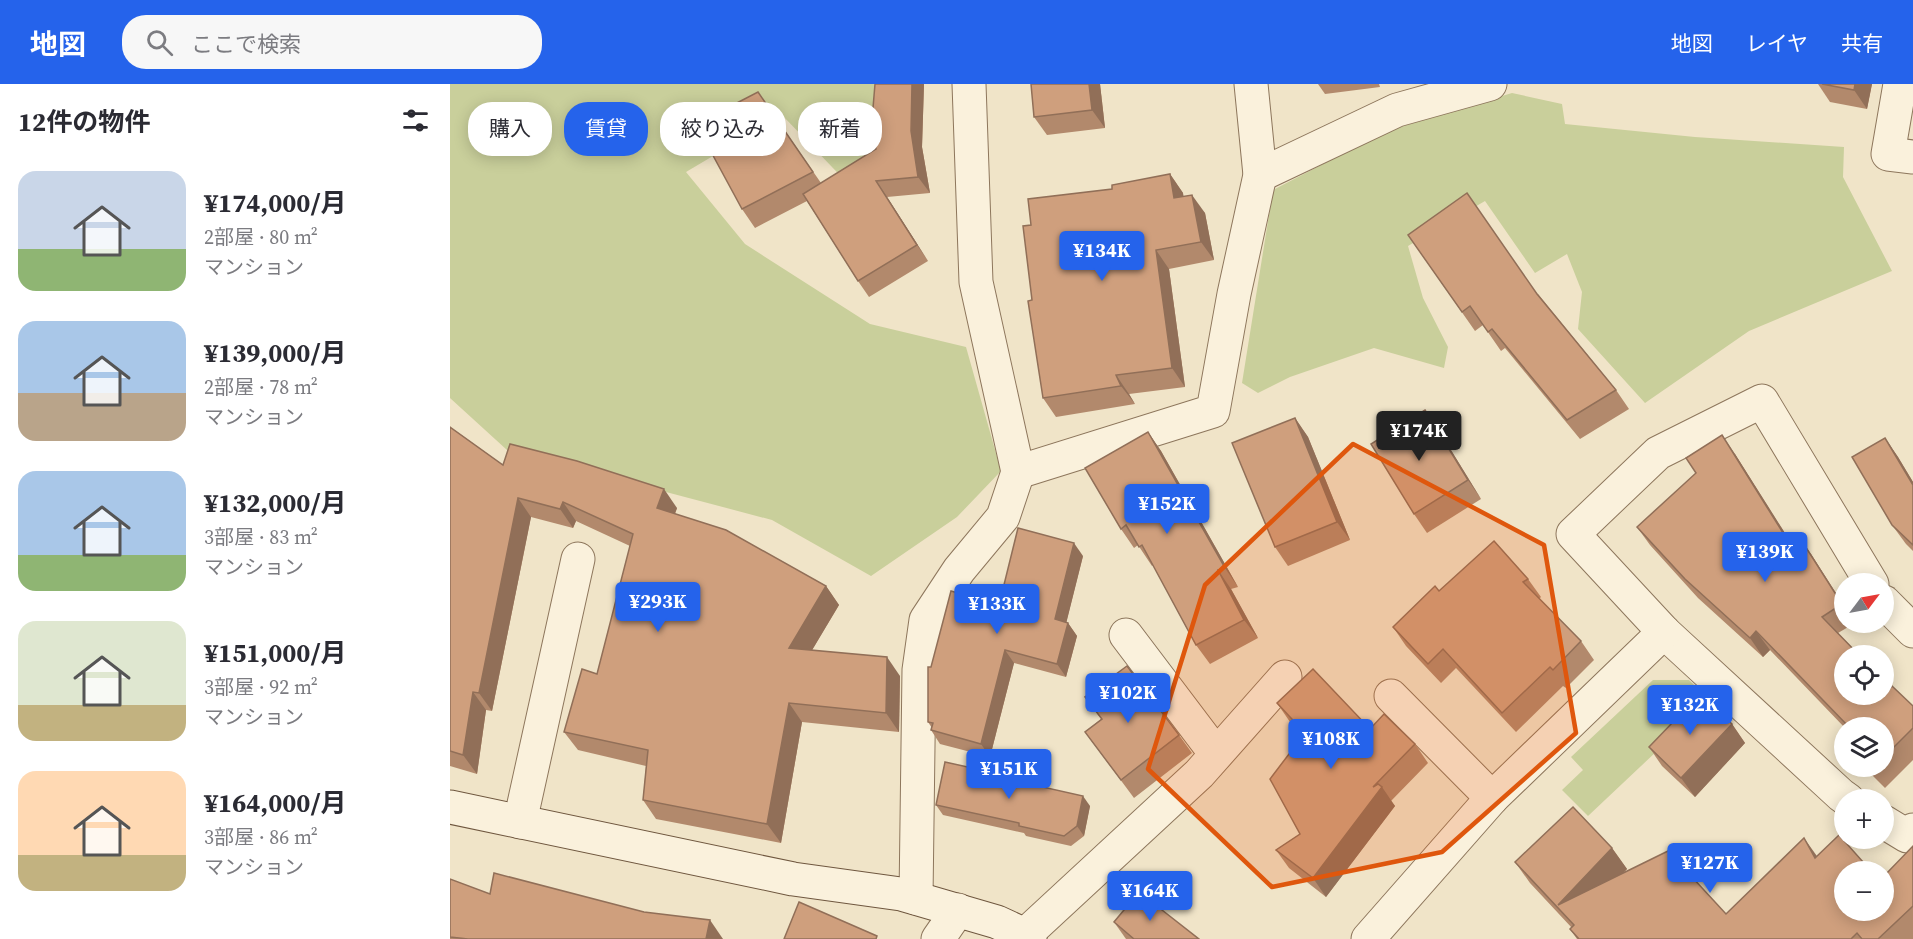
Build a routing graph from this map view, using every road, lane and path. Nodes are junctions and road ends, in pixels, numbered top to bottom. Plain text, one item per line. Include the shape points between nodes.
1 (969, 84) edge
2 (1251, 84) edge
3 (1490, 84) edge
4 (1900, 84) edge
5 (1913, 157) edge
6 (1260, 175) junction
7 (1018, 472) junction
8 (578, 559) dead end
9 (1865, 573) edge
10 (1894, 612) edge
11 (1913, 630) edge
12 (1664, 632) junction
13 (1126, 634) dead end
14 (1286, 677) dead end
15 (1391, 696) dead end
16 (1216, 754) junction
17 (1834, 789) edge
18 (1492, 798) junction
19 (450, 807) edge
20 (520, 822) junction
21 (1894, 828) edge
22 (1913, 830) edge
23 (916, 898) junction
24 (958, 910) junction
25 (1028, 937) edge
26 (938, 939) edge
27 (1368, 939) edge

1 - 7 street via 976,282
2 - 6 street
3 - 6 street via 1397,110
4 - 5 street via 1888,154
6 - 7 street via 1213,411
7 - 23 street via 1003,517 959,570 926,620 919,670
8 - 20 street
9 - 12 street via 1762,401 1658,453 1572,534
10 - 11 street
12 - 17 street
12 - 18 street
13 - 16 street
14 - 16 street
15 - 18 street
16 - 25 street
18 - 27 street
19 - 20 street
20 - 23 street via 793,879
21 - 22 street via 1907,836
23 - 24 street
24 - 25 street via 998,922
24 - 26 street

